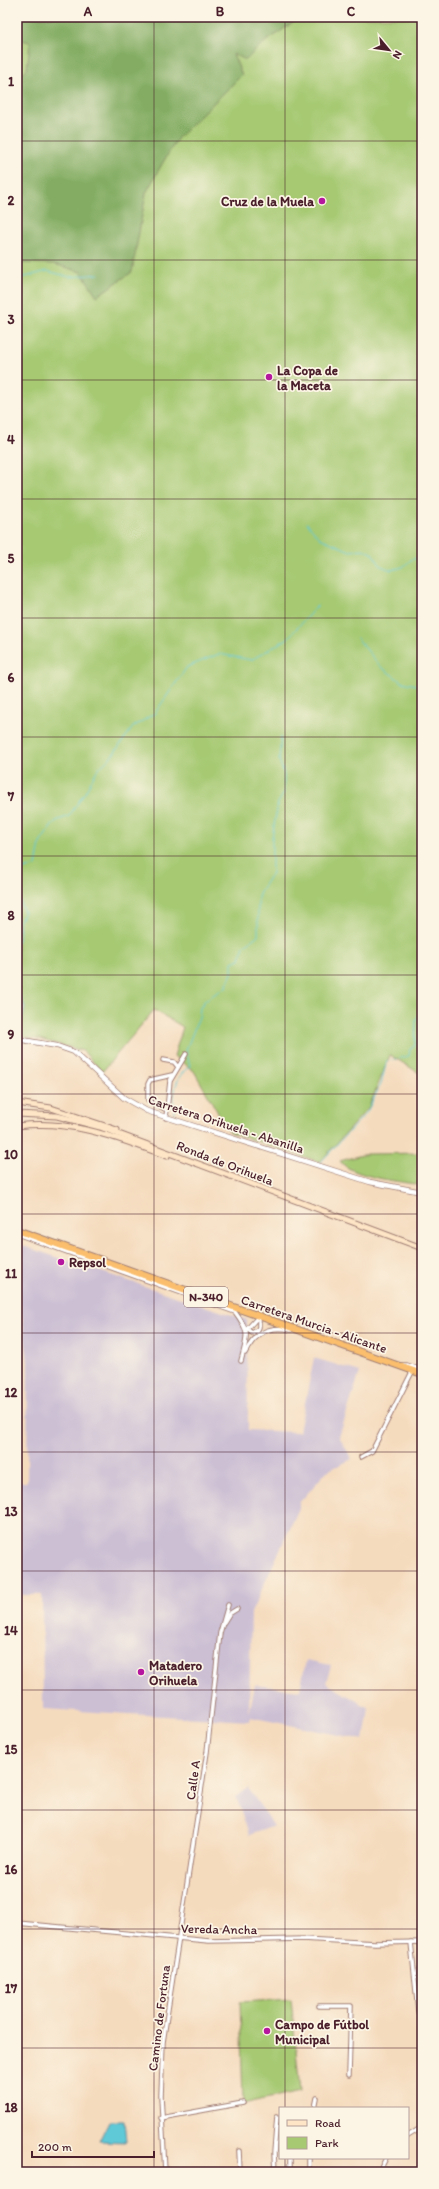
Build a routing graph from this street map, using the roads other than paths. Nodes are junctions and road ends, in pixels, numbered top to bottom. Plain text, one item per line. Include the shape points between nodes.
1 (17, 1039) edge
2 (186, 1054) dead end
3 (163, 1060) dead end
4 (178, 1067) junction
5 (172, 1075) junction
6 (17, 1103) edge
7 (167, 1110) junction
8 (17, 1114) edge
9 (166, 1118) junction
10 (17, 1126) edge
11 (169, 1153) junction
12 (221, 1173) junction
13 (422, 1192) edge
14 (17, 1230) edge
15 (17, 1234) edge
16 (422, 1248) edge
17 (258, 1316) junction
18 (246, 1329) junction
19 (257, 1330) junction
20 (313, 1335) junction
21 (253, 1338) junction
22 (397, 1365) junction
23 (413, 1370) junction
24 (422, 1370) edge
25 (422, 1374) edge
26 (361, 1457) dead end
27 (228, 1606) dead end
28 (237, 1609) dead end
29 (222, 1624) junction
30 (17, 1923) edge
31 (179, 1939) junction
32 (411, 1942) junction
33 (422, 1942) edge
34 (319, 2006) dead end
35 (418, 2011) dead end
36 (349, 2075) dead end
37 (317, 2098) dead end
38 (243, 2103) dead end
39 (315, 2107) edge
40 (277, 2116) dead end
41 (161, 2118) junction
42 (422, 2127) edge
43 (409, 2135) edge
44 (239, 2151) dead end
45 (290, 2159) edge
46 (309, 2159) edge
47 (386, 2159) edge
48 (165, 2172) edge
49 (240, 2172) edge
50 (275, 2172) edge
51 (290, 2172) edge
52 (309, 2172) edge
53 (379, 2172) edge

1 - 9 street, Carretera Orihuela - Abanilla via 57,1046 74,1052 124,1098
2 - 4 street
3 - 4 street via 174,1062
4 - 5 street
5 - 7 street via 168,1085
5 - 7 street via 150,1080 148,1084 148,1100
6 - 11 main road via 51,1108 87,1118
7 - 9 street
8 - 11 main road, Ronda de Orihuela via 56,1116 78,1121
9 - 13 street, Carretera Orihuela - Abanilla via 370,1182
10 - 12 main road via 80,1128 106,1134 209,1172
11 - 12 main road, Ronda de Orihuela
12 - 16 main road, Ronda de Orihuela
14 - 17 highway, Carretera Murcia - Alicante / N-340
15 - 18 street via 235,1312
17 - 18 street
17 - 19 street
17 - 20 highway, Carretera Murcia - Alicante / N-340
18 - 19 street via 252,1333
18 - 21 street via 241,1361
19 - 21 street
20 - 21 street via 274,1329 262,1331
20 - 22 highway, Carretera Murcia - Alicante / N-340
22 - 23 highway, Carretera Murcia - Alicante / N-340
22 - 24 street
23 - 25 highway, Carretera Murcia - Alicante / N-340
23 - 26 street via 372,1451
27 - 29 street, Calle A
28 - 29 street
29 - 31 street, Calle A via 208,1747
30 - 31 street, Vereda Ancha
31 - 32 street, Vereda Ancha
31 - 41 street, Camino de Fortuna via 163,2042
32 - 33 street, Vereda Ancha
32 - 35 street
34 - 36 street via 351,2006
37 - 39 street
38 - 41 street
40 - 50 street
41 - 48 street, Camino de Fortuna
42 - 43 street
44 - 49 street
45 - 51 street
46 - 52 street
47 - 53 street

